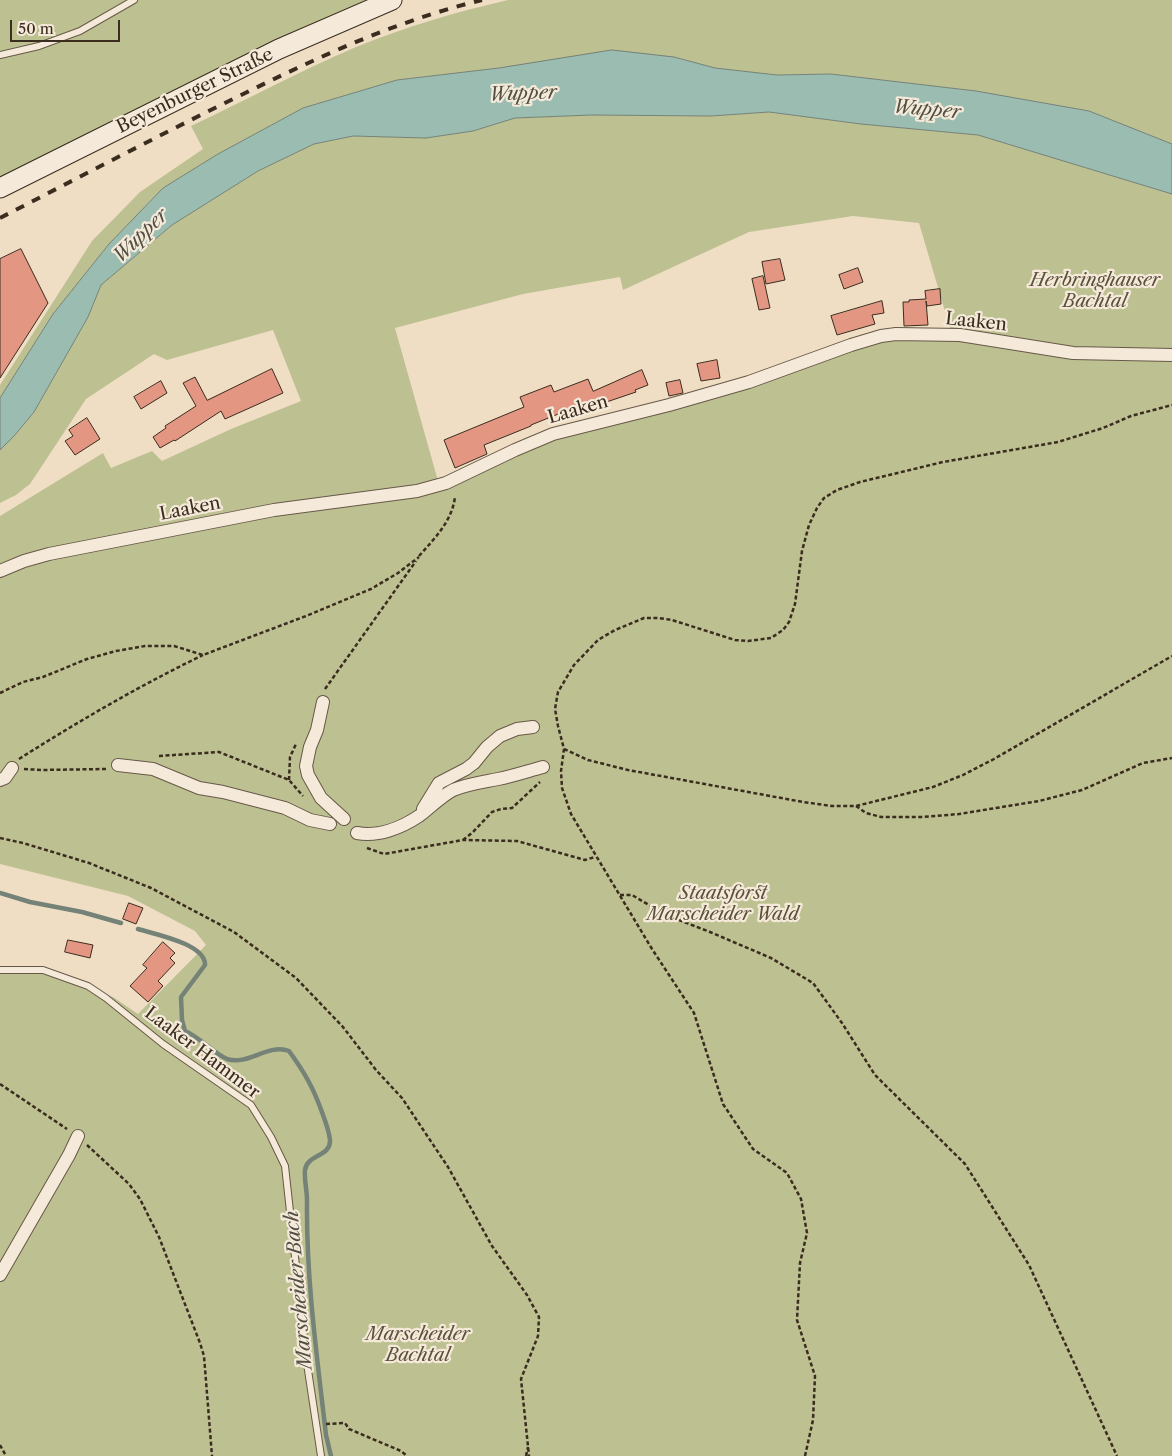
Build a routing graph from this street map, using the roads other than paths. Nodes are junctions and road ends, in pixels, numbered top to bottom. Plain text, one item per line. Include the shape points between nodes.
1 (134, 0) edge
2 (392, 0) edge
3 (0, 55) edge
4 (0, 188) edge
5 (1172, 355) edge
6 (0, 571) edge
7 (322, 698) road end
8 (533, 727) dead end
9 (118, 766) dead end
10 (12, 768) road end
11 (543, 773) road end
12 (0, 780) edge
13 (419, 816) junction
14 (344, 819) dead end
15 (330, 824) dead end
16 (357, 833) dead end
17 (0, 970) edge
18 (78, 1136) road end
19 (0, 1276) edge
20 (320, 1456) edge

1 - 3 lane via 80,31 39,46
2 - 4 main road, Beyenburger Straße via 279,48
5 - 6 street, Laaken via 1073,353 960,335 881,336 749,382 553,434 446,483 417,491 274,510 49,554
7 - 14 street via 306,766 322,798
8 - 13 street via 500,736 470,766 438,783
9 - 15 street via 153,769 199,788 285,808 310,820
10 - 12 street
11 - 13 street via 477,782 453,790
13 - 16 street via 370,836
17 - 20 lane, Laaker Hammer via 43,970 88,986 163,1044 251,1105 285,1166
18 - 19 street

